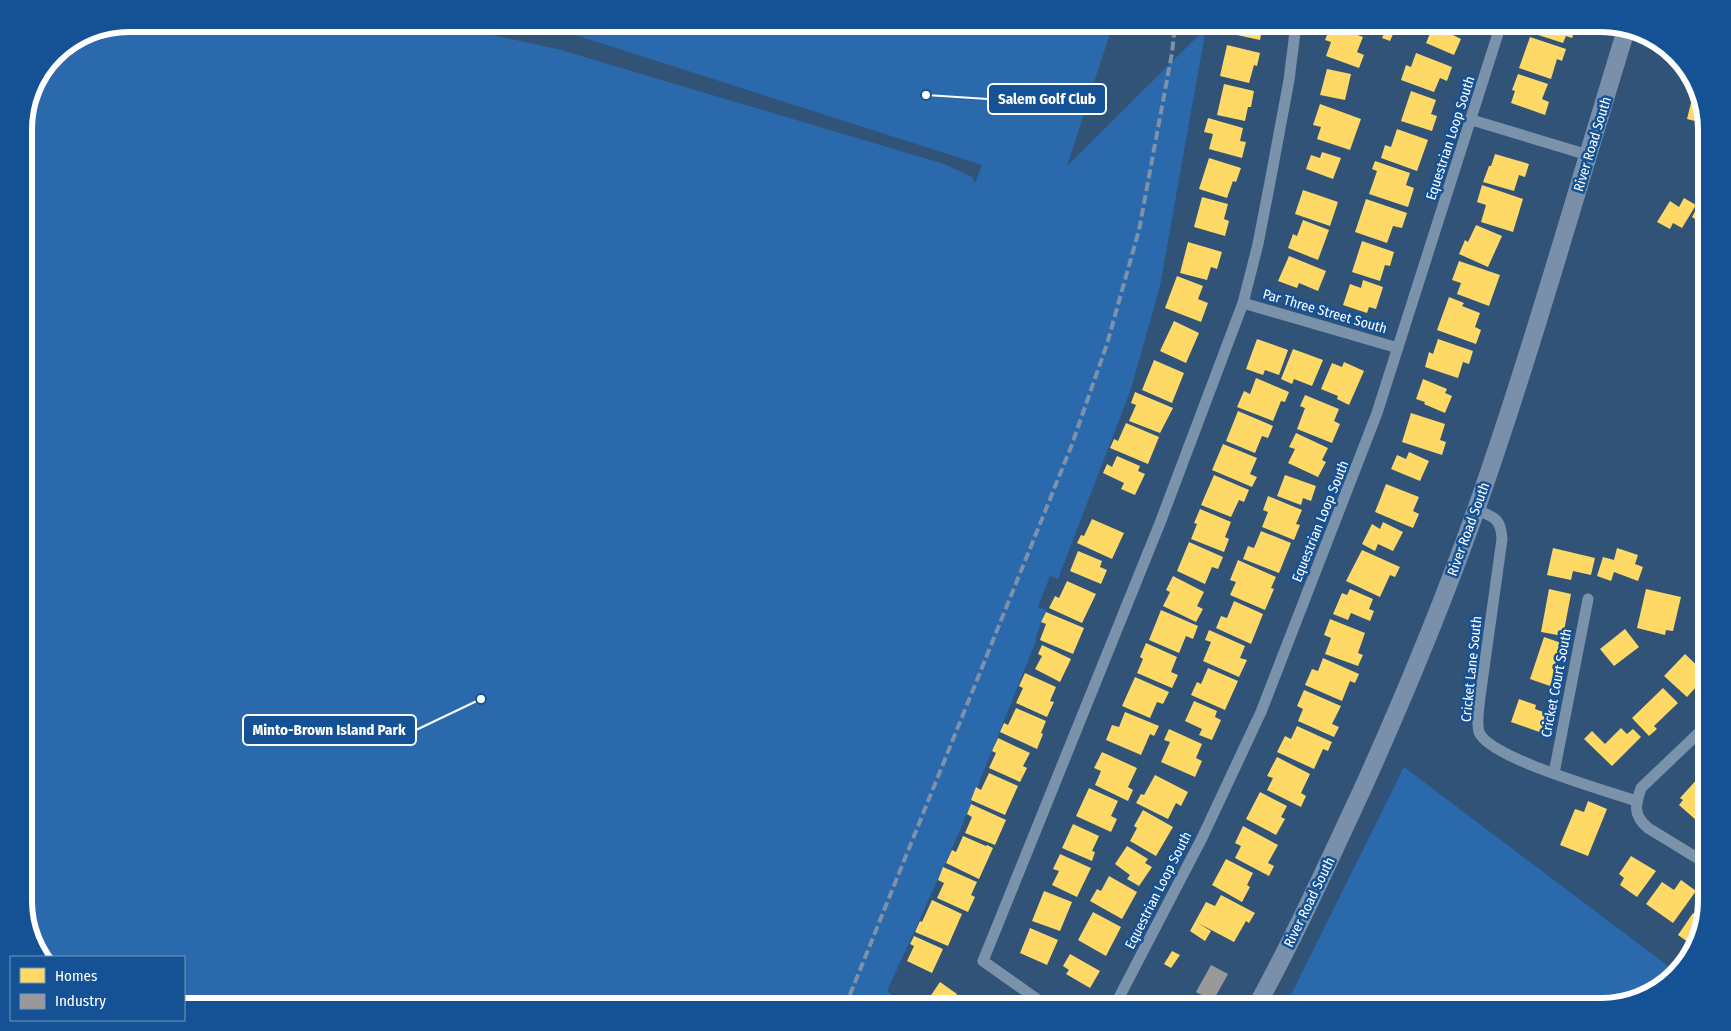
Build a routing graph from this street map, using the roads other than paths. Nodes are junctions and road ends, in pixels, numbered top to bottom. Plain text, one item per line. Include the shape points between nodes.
1 (1295, 32) edge
2 (1499, 32) edge
3 (1624, 35) edge
4 (1472, 120) junction
5 (1588, 155) junction
6 (1242, 303) junction
7 (1398, 348) junction
8 (1476, 510) junction
9 (1588, 599) dead end
10 (1698, 734) edge
11 (1554, 773) junction
12 (1636, 801) junction
13 (1698, 859) edge
14 (1035, 998) edge
15 (1119, 998) edge
16 (1261, 998) edge

1 - 6 street via 1258,244
2 - 4 street, Equestrian Loop South
3 - 5 main road, River Road South
4 - 5 street
4 - 7 street, Equestrian Loop South
5 - 8 main road, River Road South
6 - 7 street, Par Three Street South
6 - 14 street via 1160,523 983,961
7 - 15 street, Equestrian Loop South via 1361,458 1262,712
8 - 11 street, Cricket Lane South via 1497,520 1502,539 1480,697 1479,732 1502,753
8 - 16 main road, River Road South via 1431,630 1377,755 1295,933
9 - 11 street, Cricket Court South
10 - 12 street via 1641,788
11 - 12 street, Cricket Lane South
12 - 13 street via 1639,821

